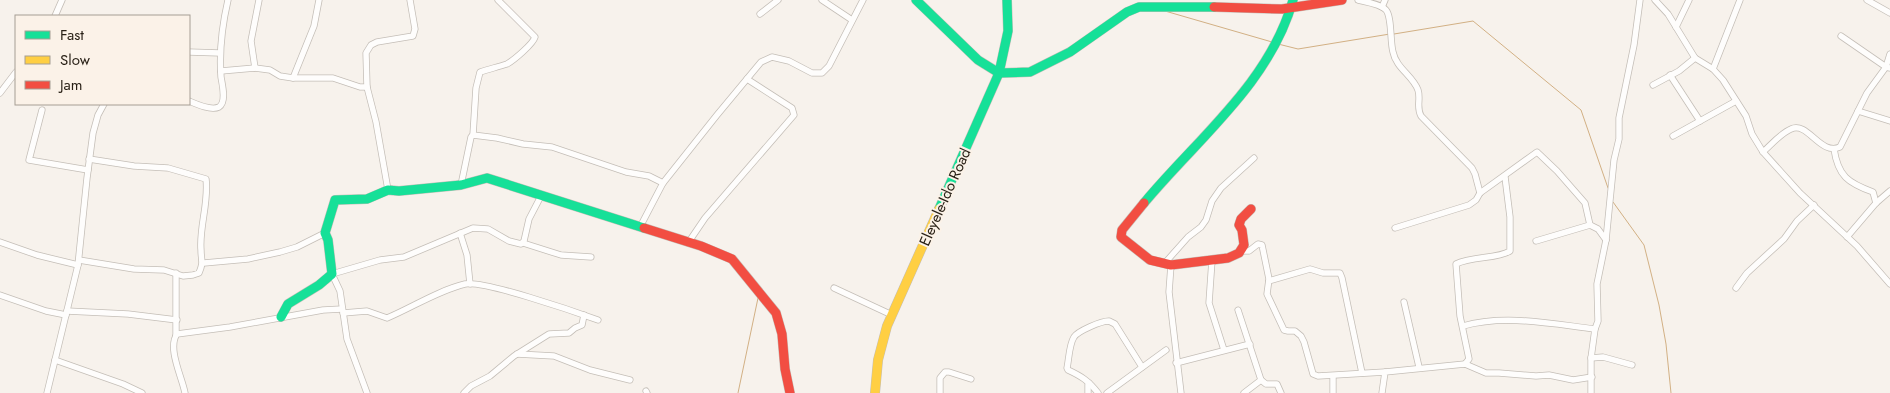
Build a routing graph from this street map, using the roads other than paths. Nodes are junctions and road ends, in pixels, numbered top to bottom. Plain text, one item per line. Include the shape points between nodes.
1 (62, 0) edge
2 (228, 0) edge
3 (258, 0) edge
4 (319, 0) edge
5 (410, 0) edge
6 (498, 0) edge
7 (778, 0) edge
8 (822, 0) edge
9 (863, 0) edge
10 (916, 0) edge
11 (1007, 0) edge
12 (1342, 0) edge
13 (1358, 0) edge
14 (1385, 0) edge
15 (1640, 0) edge
16 (1655, 0) edge
17 (1689, 0) edge
18 (1740, 0) edge
19 (1867, 0) edge
20 (1291, 4) edge
21 (1382, 7) junction
22 (1890, 13) edge
23 (760, 14) dead end
24 (56, 15) edge
25 (852, 20) junction
26 (1676, 27) junction
27 (1841, 36) dead end
28 (190, 52) edge
29 (220, 53) junction
30 (1890, 54) edge
31 (1694, 58) junction
32 (1888, 67) edge
33 (254, 68) junction
34 (1713, 69) junction
35 (221, 71) junction
36 (1000, 72) junction
37 (15, 73) edge
38 (1670, 74) junction
39 (293, 78) junction
40 (747, 79) junction
41 (1653, 85) dead end
42 (367, 87) junction
43 (0, 93) edge
44 (190, 101) edge
45 (1736, 101) junction
46 (103, 105) edge
47 (42, 110) dead end
48 (1858, 111) junction
49 (1700, 121) junction
50 (1890, 121) edge
51 (473, 136) junction
52 (1673, 136) dead end
53 (1834, 149) junction
54 (1763, 152) junction
55 (1254, 158) dead end
56 (89, 159) junction
57 (88, 170) junction
58 (1504, 177) junction
59 (664, 183) junction
60 (461, 185) junction
61 (388, 190) junction
62 (1890, 191) edge
63 (1480, 194) junction
64 (541, 196) junction
65 (1876, 203) junction
66 (1814, 206) junction
67 (1251, 209) dead end
68 (1590, 225) junction
69 (640, 227) junction
70 (1395, 228) dead end
71 (460, 232) junction
72 (325, 233) junction
73 (1847, 237) junction
74 (1606, 240) junction
75 (1536, 241) dead end
76 (0, 242) edge
77 (523, 243) junction
78 (688, 243) junction
79 (1241, 251) junction
80 (591, 257) dead end
81 (1212, 260) junction
82 (79, 263) junction
83 (204, 263) junction
84 (1168, 265) junction
85 (176, 273) junction
86 (332, 274) junction
87 (1269, 281) junction
88 (470, 284) junction
89 (1890, 284) edge
90 (834, 288) dead end
91 (1736, 288) dead end
92 (0, 295) edge
93 (1404, 302) dead end
94 (1238, 310) dead end
95 (342, 311) junction
96 (66, 313) junction
97 (584, 315) junction
98 (892, 315) junction
99 (281, 317) junction
100 (177, 320) junction
101 (598, 320) dead end
102 (1463, 326) junction
103 (1595, 329) junction
104 (176, 335) junction
105 (1250, 344) junction
106 (1166, 350) dead end
107 (1224, 350) junction
108 (517, 354) junction
109 (1591, 358) junction
110 (55, 360) junction
111 (1176, 363) junction
112 (1465, 364) junction
113 (1632, 365) dead end
114 (1142, 368) junction
115 (1419, 368) junction
116 (1385, 372) junction
117 (1362, 373) junction
118 (1333, 376) junction
119 (1592, 377) junction
120 (971, 379) dead end
121 (630, 380) dead end
122 (1261, 380) junction
123 (1090, 383) junction
124 (47, 393) edge
125 (142, 393) edge
126 (185, 393) edge
127 (368, 393) edge
128 (463, 393) edge
129 (790, 393) edge
130 (875, 393) edge
131 (940, 393) edge
132 (1088, 393) edge
133 (1098, 393) edge
134 (1107, 393) edge
135 (1181, 393) edge
136 (1244, 393) edge
137 (1281, 393) edge
138 (1333, 393) edge
139 (1382, 393) edge
140 (1591, 393) edge

1 - 24 street
2 - 29 street
3 - 33 street via 251,41
4 - 39 street via 314,26
5 - 42 street via 413,36 385,40 367,49
6 - 51 street via 535,37 509,63 480,72
7 - 23 street
8 - 25 street
9 - 25 street
10 - 36 street via 973,57
11 - 36 street, Eleyele-Ido Road via 1008,31
12 - 20 street
13 - 21 street
14 - 21 street
15 - 74 street via 1619,118
16 - 26 street
17 - 26 street
18 - 34 street
19 - 22 street
20 - 36 street via 1139,7 1127,12 1084,44 1030,72
20 - 84 street via 1287,22 1242,95 1122,230 1121,237 1128,244 1150,260
21 - 63 street via 1389,17 1393,55 1418,90 1420,116 1472,168
25 - 40 street via 829,66 822,73 812,73 789,61 772,57 761,62
26 - 31 street
27 - 32 street
28 - 29 street
29 - 35 street
30 - 32 street
31 - 34 street
31 - 38 street
32 - 48 street via 1867,93
33 - 35 street
33 - 39 street
34 - 45 street
35 - 44 street via 223,99 218,107 200,106
36 - 98 street, Eleyele-Ido Road
37 - 43 street
38 - 41 street
38 - 49 street
39 - 42 street via 332,78
40 - 59 street
40 - 78 street via 792,108 794,115
42 - 61 street
45 - 49 street
45 - 54 street
46 - 56 street via 98,115
47 - 57 street via 29,160
48 - 50 street
48 - 53 street via 1840,147
49 - 52 street
51 - 59 street via 552,147
51 - 60 street
53 - 54 street via 1828,149 1797,128 1790,129
53 - 65 street via 1837,164 1845,178 1873,192
54 - 66 street
55 - 84 street via 1221,188 1212,201 1206,220 1188,237
56 - 57 street
56 - 83 street via 168,168 206,180 201,245
57 - 82 street
58 - 63 street
58 - 68 street via 1539,152 1585,203
58 - 102 street via 1511,248 1508,253 1456,264
59 - 69 street
60 - 61 street
60 - 64 street via 487,178
61 - 72 street via 367,199 335,200
62 - 65 street
63 - 70 street via 1469,206
64 - 69 street
64 - 77 street via 529,219
65 - 73 street
66 - 73 street
66 - 91 street
67 - 79 street via 1241,219 1244,245
68 - 74 street via 1598,229
68 - 75 street
69 - 78 street
71 - 77 street via 478,227 509,241
71 - 86 street via 404,257 380,260
71 - 88 street via 467,255
72 - 83 street via 280,252
72 - 86 street
73 - 89 street
74 - 103 street via 1597,284 1598,321
76 - 82 street via 37,255
77 - 80 street via 561,255
78 - 129 street via 732,259 778,318
79 - 81 street via 1228,258
79 - 87 street via 1262,245
81 - 84 street
81 - 107 street via 1209,303
82 - 85 street
82 - 96 street
83 - 85 street via 193,275
84 - 111 street
85 - 100 street
86 - 95 street via 340,291
86 - 99 street via 319,286 288,304
87 - 117 street via 1310,269 1340,273
87 - 118 street via 1266,290 1269,298 1284,330 1296,331 1301,336 1311,373
88 - 95 street via 434,295 387,318 367,311
88 - 97 street via 520,295
90 - 98 street
92 - 96 street via 46,311
93 - 115 street
94 - 105 street
95 - 99 street
95 - 127 street via 347,339
96 - 100 street
96 - 110 street
97 - 101 street
97 - 108 street via 582,325 569,333 549,334
98 - 130 street, Eleyele-Ido Road via 878,360
99 - 104 street
100 - 104 street
102 - 103 street via 1479,321 1521,321
102 - 112 street via 1469,359
103 - 109 street
104 - 126 street via 175,358
105 - 107 street
105 - 122 street
106 - 114 street
107 - 111 street
108 - 121 street via 554,356 590,370
108 - 128 street
109 - 113 street via 1603,357
109 - 119 street
110 - 124 street
110 - 125 street
111 - 135 street
112 - 115 street
112 - 119 street via 1486,373 1548,375 1573,380
114 - 123 street via 1115,324 1106,320 1078,333 1072,342 1067,368
114 - 134 street
115 - 116 street
116 - 117 street
116 - 139 street
117 - 118 street
118 - 138 street
119 - 140 street
120 - 131 street via 945,372 940,378
122 - 136 street
122 - 137 street via 1266,384 1277,384
123 - 132 street
123 - 133 street

